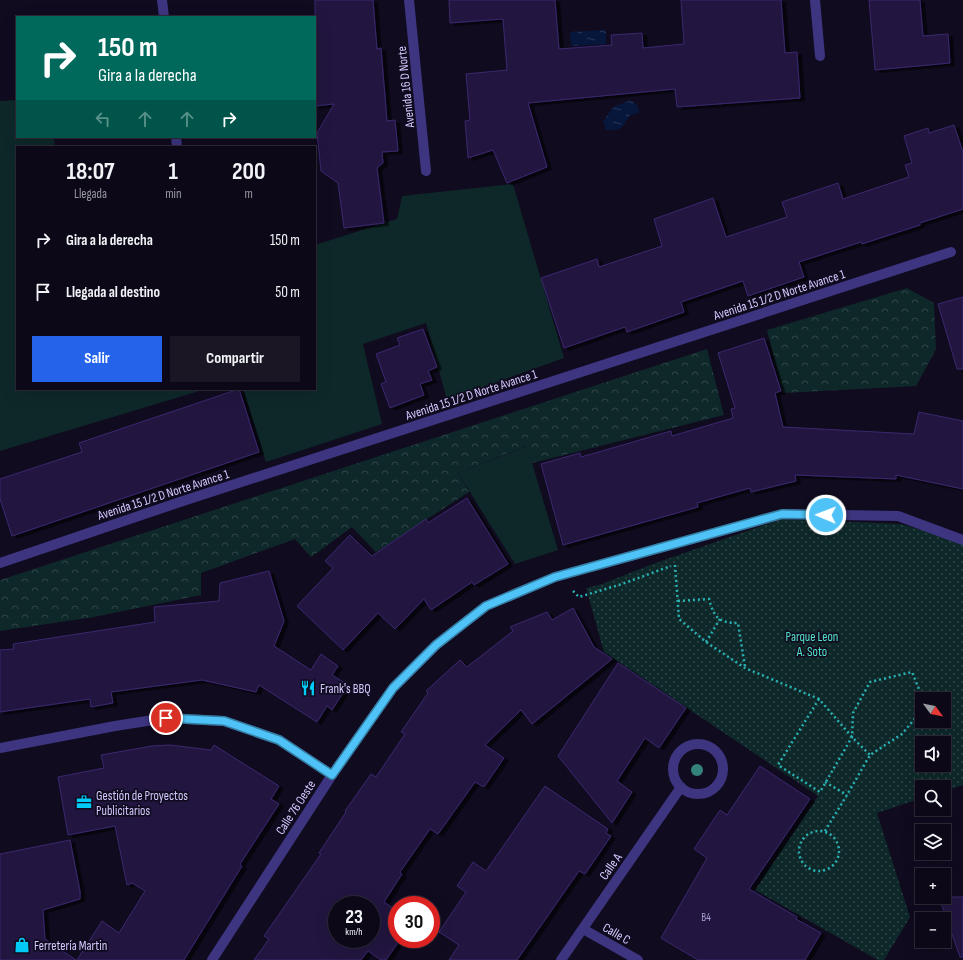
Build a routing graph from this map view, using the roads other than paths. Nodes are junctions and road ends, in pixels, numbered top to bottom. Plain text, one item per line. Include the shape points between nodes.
1 (162, 0) edge
2 (409, 0) edge
3 (815, 0) edge
4 (164, 16) edge
5 (820, 56) dead end
6 (426, 171) dead end
7 (951, 252) dead end
8 (963, 540) edge
9 (0, 562) edge
10 (0, 748) edge
11 (332, 775) junction
12 (681, 787) junction
13 (583, 929) junction
14 (212, 960) edge
15 (561, 960) edge
16 (638, 960) edge

1 - 4 street
2 - 6 street, Avenida 16 D Norte
3 - 5 street
7 - 9 street, Avenida 15 1/2 D Norte Avance 1
8 - 11 street, Calle 76 Oeste via 898,516 782,514 555,577 486,606 436,645 393,688
10 - 11 street via 166,718 224,721 279,740
11 - 14 street, Calle 76 Oeste
12 - 12 street via 675,781 673,773 673,765 681,751 688,746 704,744 718,753 723,769 721,777 711,790 695,794
12 - 13 street, Calle A
13 - 15 street, Calle A
13 - 16 street, Calle C

